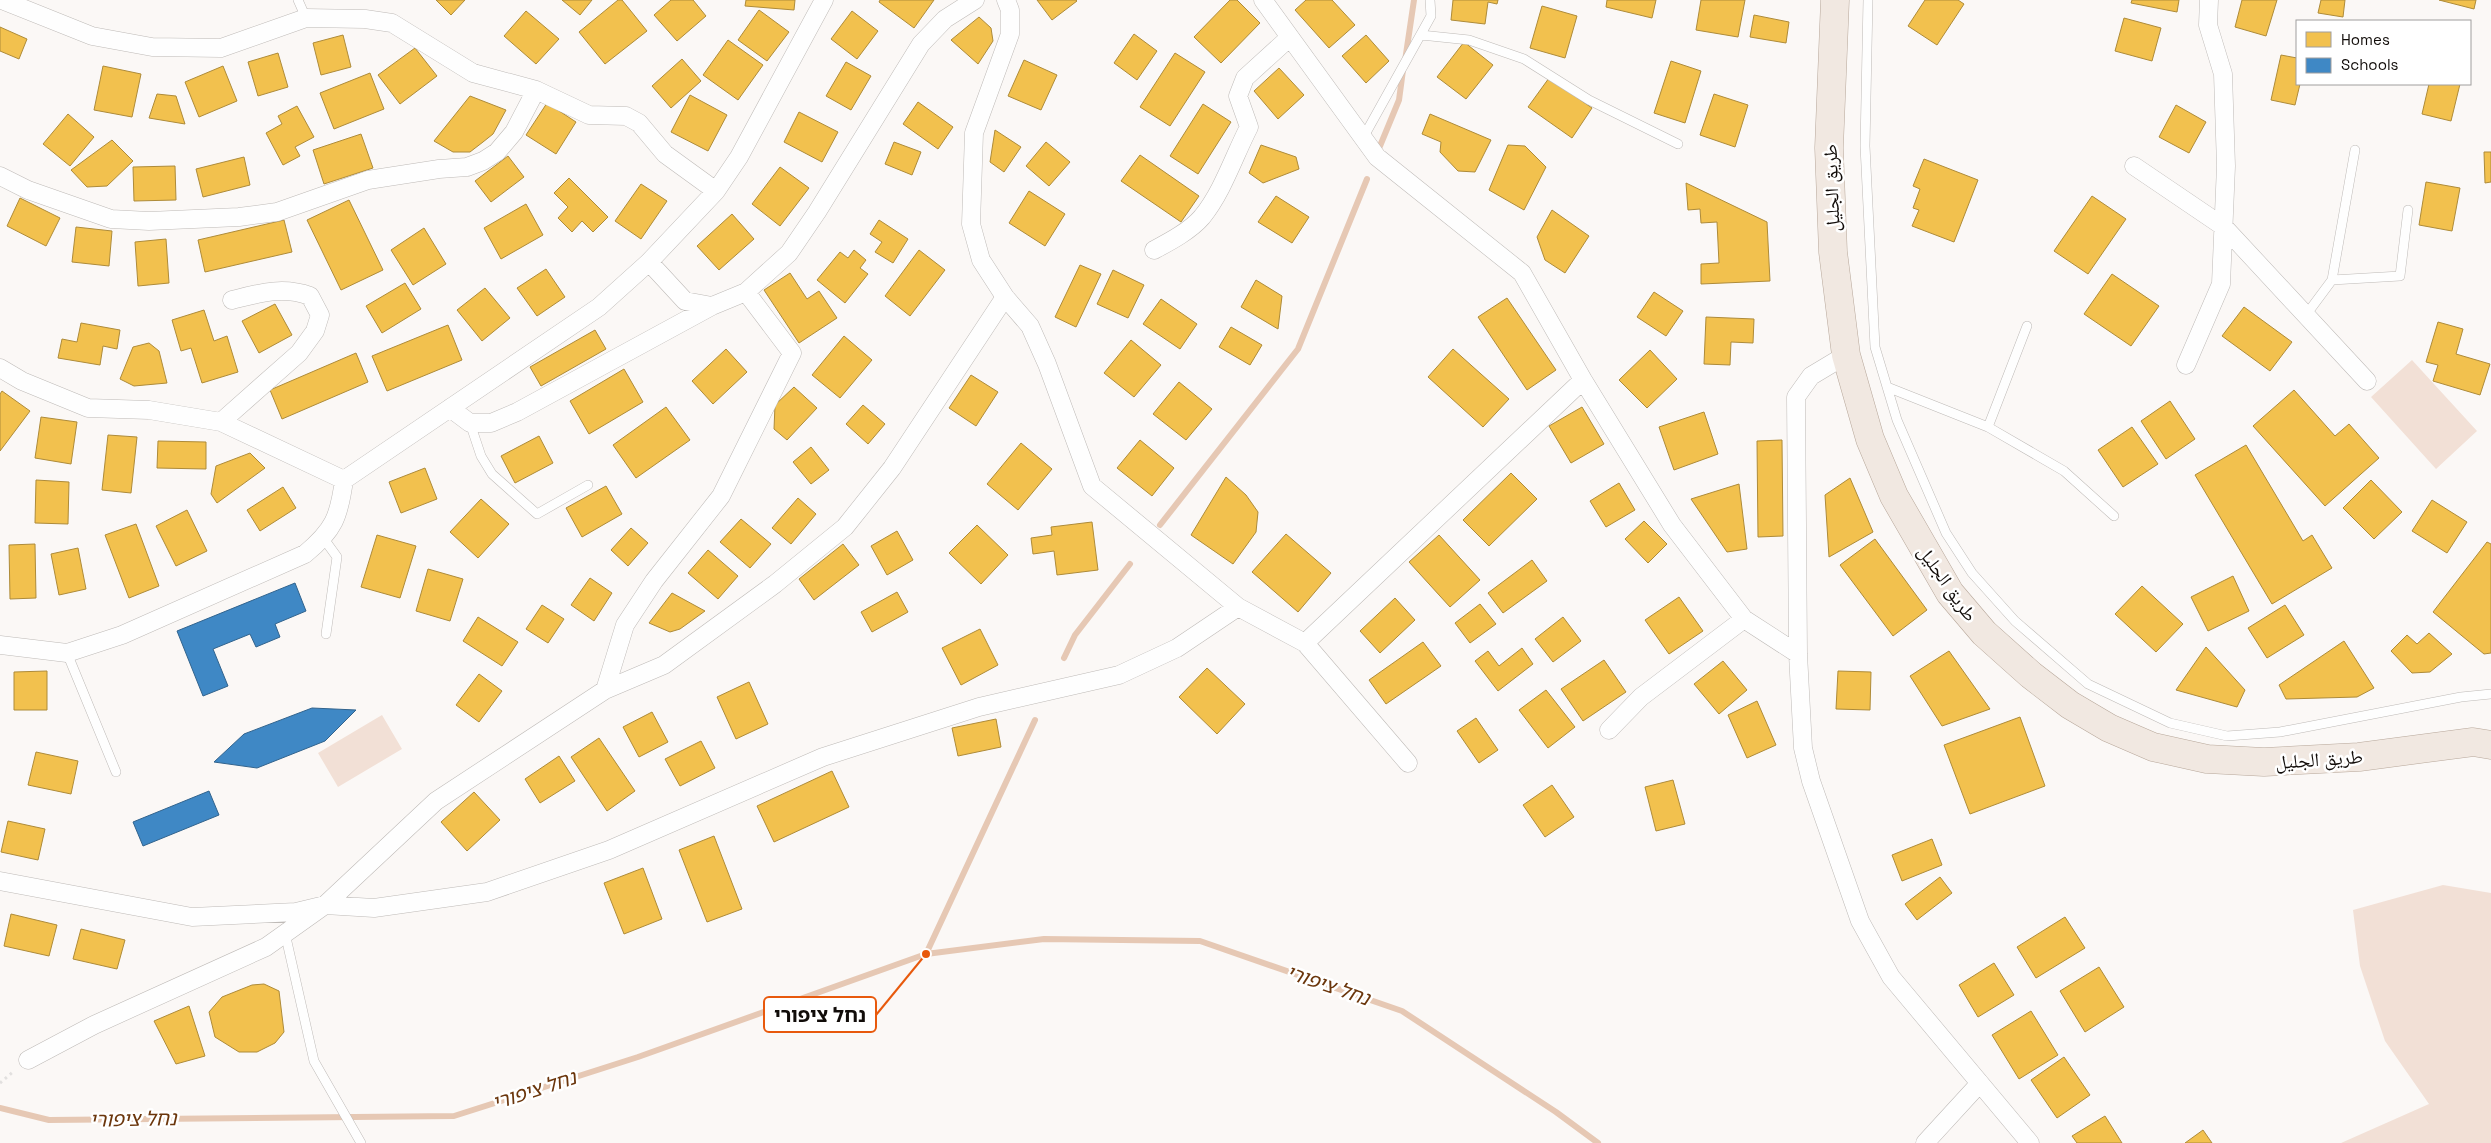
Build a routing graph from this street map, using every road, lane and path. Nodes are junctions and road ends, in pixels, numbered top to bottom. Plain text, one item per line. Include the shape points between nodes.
1 (2, 0) edge
2 (298, 0) edge
3 (824, 0) edge
4 (975, 0) edge
5 (1006, 0) edge
6 (1264, 0) edge
7 (1430, 0) edge
8 (1835, 0) edge
9 (1868, 0) edge
10 (2209, 0) edge
11 (306, 18) junction
12 (1421, 35) junction
13 (1289, 38) junction
14 (536, 90) junction
15 (1362, 138) junction
16 (1678, 144) dead end
17 (2355, 150) dead end
18 (2134, 166) dead end
19 (0, 176) edge
20 (716, 191) junction
21 (2408, 210) dead end
22 (2224, 227) junction
23 (1154, 250) dead end
24 (650, 262) junction
25 (2332, 280) junction
26 (746, 292) junction
27 (1005, 297) junction
28 (232, 300) dead end
29 (712, 306) junction
30 (2306, 315) junction
31 (2028, 326) dead end
32 (1846, 355) junction
33 (2186, 365) dead end
34 (0, 368) edge
35 (1583, 380) junction
36 (2367, 381) dead end
37 (1887, 387) junction
38 (450, 408) junction
39 (221, 422) junction
40 (470, 423) junction
41 (1988, 427) junction
42 (344, 480) junction
43 (588, 484) dead end
44 (2114, 516) dead end
45 (324, 538) junction
46 (1238, 607) junction
47 (1744, 619) junction
48 (326, 634) dead end
49 (1305, 643) junction
50 (0, 645) edge
51 (67, 653) junction
52 (1798, 654) junction
53 (605, 690) junction
54 (2491, 694) edge
55 (1608, 730) dead end
56 (2491, 745) edge
57 (1408, 763) dead end
58 (116, 772) dead end
59 (0, 881) edge
60 (325, 905) junction
61 (285, 933) junction
62 (28, 1060) dead end
63 (1980, 1083) junction
64 (361, 1143) edge
65 (1925, 1143) edge
66 (2030, 1143) edge

1 - 11 street via 92,36 152,47 221,48
2 - 11 lane
3 - 20 street via 739,157
4 - 26 street via 945,19 921,44 789,253
5 - 27 street via 1010,10 1010,34 974,132 971,224 981,260
6 - 13 street
7 - 12 lane via 1431,16
8 - 32 main road, طريق الجليل via 1829,148 1833,252
9 - 37 lane via 1865,146 1874,338
10 - 22 street via 2208,25 2222,74 2226,166
11 - 14 street via 392,23 473,73
12 - 15 lane
12 - 16 lane via 1469,40 1524,59 1589,100
13 - 15 street
13 - 23 street via 1245,78 1238,96 1248,127 1219,190 1201,218
14 - 19 street via 514,132 483,161 468,167 368,180 277,212 149,221 111,219 28,190
14 - 20 street via 588,115 626,116 639,123 665,154
15 - 35 street via 1377,157 1522,273
17 - 25 lane
18 - 22 street
20 - 24 street
21 - 25 lane via 2400,276
22 - 30 street
22 - 33 street via 2221,284
24 - 29 street via 685,301
24 - 38 street via 599,307
25 - 30 lane
26 - 29 street
26 - 53 street via 792,353 720,496 624,625
27 - 46 street via 1030,326 1092,486
27 - 53 street via 892,468 845,527 775,584 664,665
28 - 39 street via 266,291 295,290 310,296 320,315 315,330 299,353
29 - 40 street via 517,412 491,423
30 - 36 street
31 - 41 lane
32 - 52 street via 1811,376 1796,397
32 - 56 main road, طريق الجليل via 1870,439 1894,496 1950,593 1984,633 2024,669 2109,728 2153,747 2207,759 2264,762 2359,757 2473,742
34 - 39 street via 22,381 88,408 149,410
35 - 47 street via 1672,525
35 - 49 street
37 - 41 lane
37 - 54 lane via 1897,420 1946,533 1972,573 2015,621 2088,684 2170,723 2227,736 2280,732
38 - 40 street
38 - 42 street
39 - 42 street
40 - 43 lane via 481,456 492,474 537,514
41 - 44 lane via 2064,471
42 - 45 street via 335,522
45 - 48 lane via 337,557
45 - 51 street via 304,554 252,578 122,635
46 - 49 street
46 - 60 street via 1177,648 1120,675 979,707 823,757 609,850 486,892 374,908
47 - 52 street
47 - 55 street via 1642,697
49 - 57 street
50 - 51 street
51 - 58 lane
52 - 63 street via 1803,748 1811,781 1860,921 1891,977
53 - 60 street via 436,801
59 - 60 street via 192,917 296,912
60 - 61 street
61 - 62 street via 266,947 94,1025
61 - 64 lane via 314,1061
63 - 65 street
63 - 66 street

